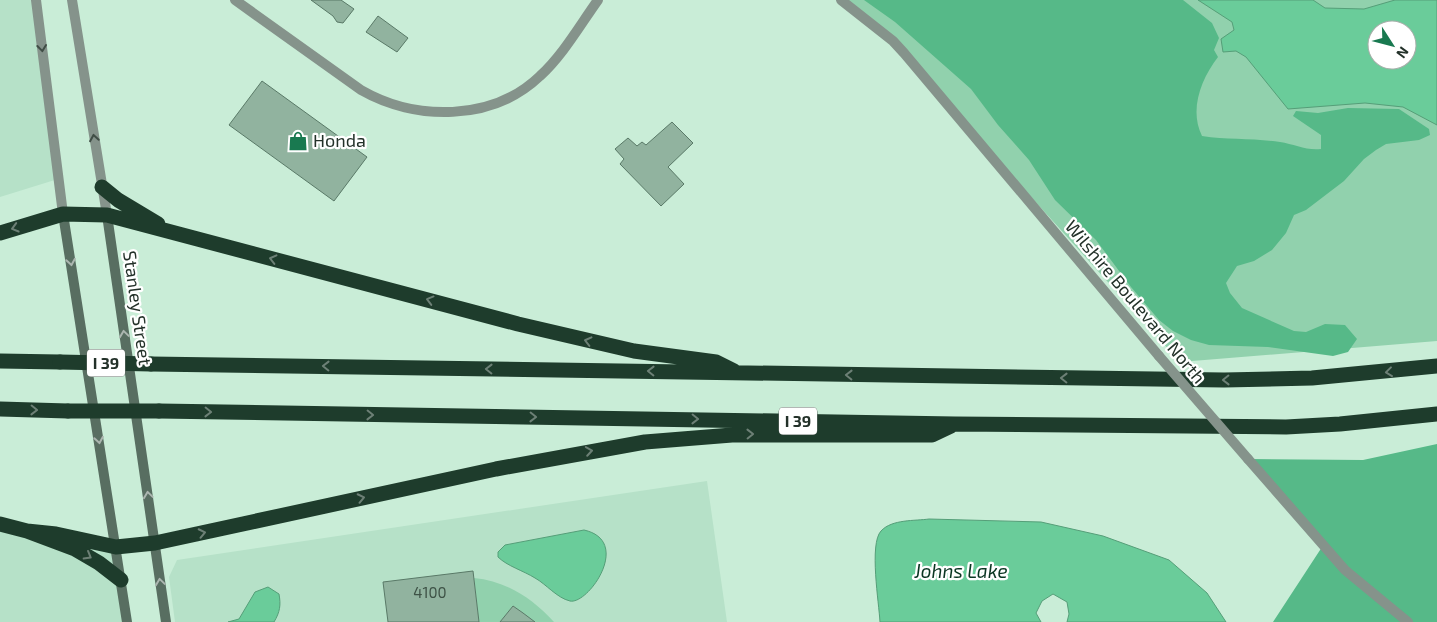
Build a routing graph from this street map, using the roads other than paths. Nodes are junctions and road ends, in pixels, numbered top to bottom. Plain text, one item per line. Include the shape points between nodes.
1 (36, 0) edge
2 (72, 0) edge
3 (234, 0) edge
4 (598, 0) edge
5 (841, 0) edge
6 (102, 186) junction
7 (63, 214) junction
8 (107, 215) junction
9 (0, 233) edge
10 (175, 233) junction
11 (0, 361) edge
12 (1437, 366) edge
13 (737, 373) junction
14 (0, 409) edge
15 (1437, 414) edge
16 (954, 424) junction
17 (0, 524) edge
18 (27, 531) junction
19 (154, 543) junction
20 (116, 548) junction
21 (121, 580) junction
22 (127, 622) edge
23 (166, 622) edge
24 (1408, 622) edge

1 -> 7 street
6 -> 2 street, Stanley Street
3 - 4 street via 382,102 403,109 456,112 486,107 513,96 539,77
5 - 24 street, Wilshire Boulevard North, bridge via 904,53 1159,356 1345,570
6 - 8 street, Stanley Street
6 - 10 highway via 118,200
7 - 8 highway
7 -> 9 highway
7 -> 20 main road
8 - 10 highway
19 -> 8 main road, Stanley Street
13 -> 10 highway via 716,362 634,351 518,324
13 -> 11 highway, I 39, bridge
12 -> 13 highway, I 39 via 1312,378 1224,380
14 -> 16 highway, I 39, bridge
15 - 16 highway, I 39 via 1286,427
19 -> 16 highway via 496,469 645,442 732,435 932,434
17 - 18 highway
18 - 20 highway
18 -> 21 highway via 87,555
19 - 20 highway
23 -> 19 main road, Stanley Street
20 - 21 main road
21 - 22 main road

